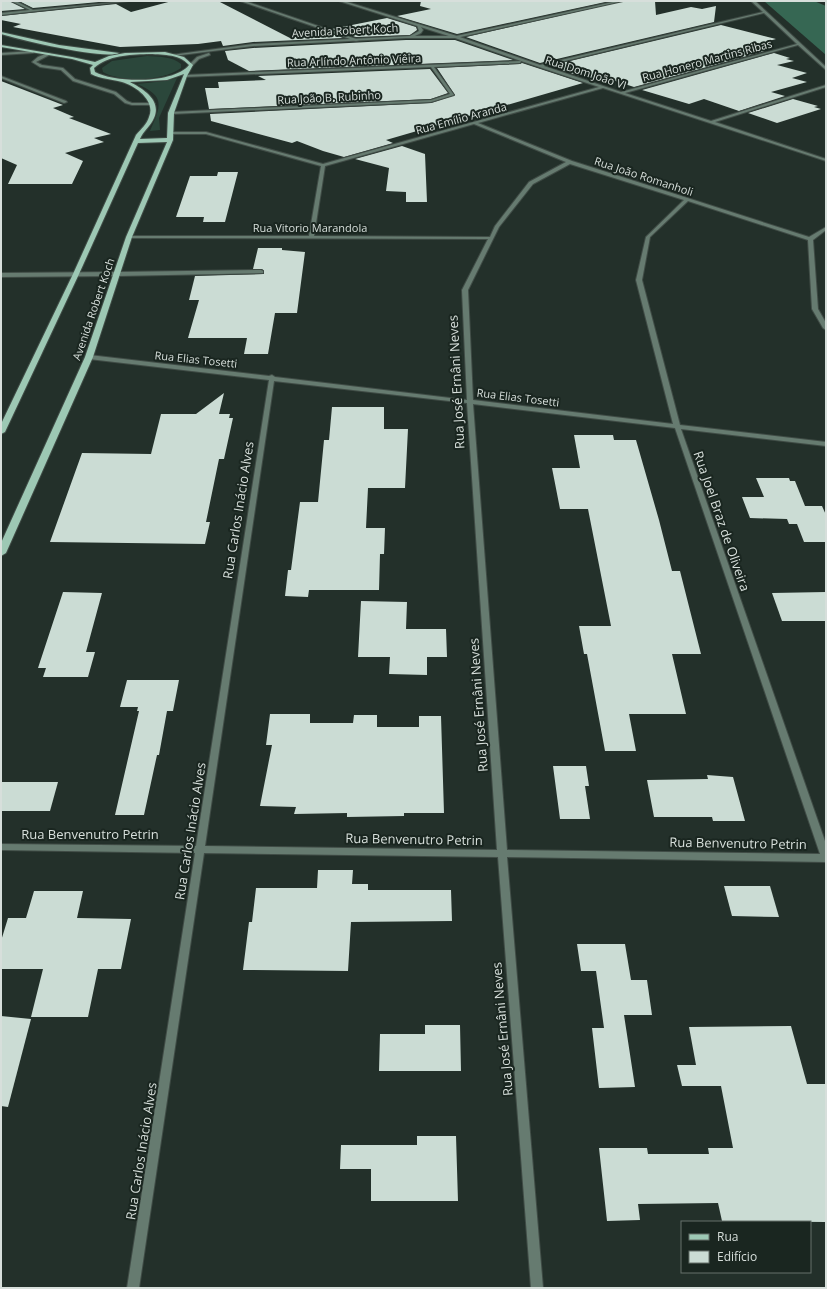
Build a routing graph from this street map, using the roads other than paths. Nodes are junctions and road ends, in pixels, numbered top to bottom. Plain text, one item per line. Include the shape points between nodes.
1 (13, 1) edge
2 (127, 1) edge
3 (242, 1) edge
4 (341, 1) edge
5 (621, 1) edge
6 (753, 1) edge
7 (33, 10) junction
8 (765, 12) junction
9 (1, 14) edge
10 (418, 25) junction
11 (1, 33) edge
12 (456, 37) junction
13 (406, 38) junction
14 (357, 40) junction
15 (799, 44) junction
16 (1, 46) edge
17 (235, 47) junction
18 (33, 52) junction
19 (1, 54) edge
20 (49, 54) junction
21 (133, 54) junction
22 (174, 55) junction
23 (524, 61) junction
24 (96, 64) junction
25 (191, 66) junction
26 (432, 66) junction
27 (538, 66) junction
28 (826, 69) edge
29 (185, 76) junction
30 (1, 77) edge
31 (124, 81) junction
32 (826, 86) edge
33 (603, 87) junction
34 (620, 93) junction
35 (65, 102) dead end
36 (153, 104) junction
37 (171, 113) junction
38 (711, 122) junction
39 (475, 123) junction
40 (171, 136) junction
41 (139, 138) junction
42 (825, 159) edge
43 (570, 162) junction
44 (323, 164) junction
45 (687, 200) junction
46 (826, 228) edge
47 (129, 237) junction
48 (311, 237) junction
49 (491, 238) junction
50 (810, 240) junction
51 (261, 272) dead end
52 (76, 274) junction
53 (117, 274) junction
54 (1, 275) edge
55 (826, 328) edge
56 (89, 357) junction
57 (272, 377) junction
58 (470, 401) junction
59 (677, 426) junction
60 (1, 432) edge
61 (826, 444) edge
62 (1, 553) edge
63 (1, 847) edge
64 (200, 848) junction
65 (502, 853) junction
66 (826, 858) edge
67 (133, 1288) edge
68 (537, 1288) edge

1 - 7 street
2 - 7 street
3 - 14 street
4 - 10 street, Rua Dom João VI
5 - 12 street
6 - 8 street
7 - 9 street
8 - 15 street
8 - 27 street
10 - 12 street, Rua Dom João VI
10 - 13 street via 420,32
11 - 21 main road via 30,42 72,49
12 - 13 street, Avenida Robert Koch
12 - 23 street, Rua Dom João VI
13 - 14 street, Avenida Robert Koch
14 - 17 street, Avenida Robert Koch
15 - 28 street
15 - 34 street, Rua Honero Martins Ribas
16 - 18 main road
17 - 22 street, Avenida Robert Koch
17 - 25 street, Avenida Robert Koch via 198,58
18 - 19 street
18 - 20 main road
20 - 24 main road
20 - 36 street via 34,62 41,66 62,69 74,80 115,93 126,102
21 - 22 main road
21 - 24 main road
22 - 25 main road via 189,61
23 - 26 street, Rua Arlíndo Antônio Viêira
23 - 27 street, Rua Dom João VI
24 - 31 main road via 92,68 93,72
25 - 29 main road, Avenida Robert Koch
25 - 31 main road via 184,73 165,78
26 - 29 street, Rua Arlíndo Antônio Viêira
26 - 37 street, Rua João B. Rubinho via 452,95 423,102
27 - 33 street, Rua Dom João VI
29 - 37 main road, Avenida Robert Koch
30 - 35 street
31 - 36 main road via 144,92
32 - 38 street
33 - 34 street, Rua Dom João VI
33 - 39 street, Rua Emílio Aranda
34 - 38 street, Rua Dom João VI
36 - 41 main road, Avenida Robert Koch via 152,116
37 - 40 main road, Avenida Robert Koch
38 - 42 street, Rua Dom João VI
39 - 43 street, Rua João Romanholi
39 - 44 street, Rua Emílio Aranda
40 - 41 main road
40 - 44 street via 203,132
40 - 47 main road, Avenida Robert Koch
41 - 52 main road, Avenida Robert Koch
43 - 45 street, Rua João Romanholi
43 - 49 street, Rua José Ernâni Neves via 531,183
44 - 48 street
45 - 50 street, Rua João Romanholi
45 - 59 street, Rua Joel Braz de Oliveira via 648,237 640,280
46 - 50 street
47 - 48 street, Rua Vitorio Marandola
47 - 53 main road, Avenida Robert Koch
48 - 49 street, Rua Vitorio Marandola
49 - 58 street, Rua José Ernâni Neves via 466,290
50 - 55 street via 815,309
51 - 53 street
52 - 53 street
52 - 54 street
52 - 60 main road, Avenida Robert Koch
53 - 56 main road, Avenida Robert Koch
56 - 57 street, Rua Elias Tosetti
56 - 62 main road, Avenida Robert Koch
57 - 58 street, Rua Elias Tosetti
57 - 64 street, Rua Carlos Inácio Alves
58 - 59 street, Rua Elias Tosetti
58 - 65 street, Rua José Ernâni Neves
59 - 61 street, Rua Elias Tosetti
59 - 66 street, Rua Joel Braz de Oliveira
63 - 64 street, Rua Benvenutro Petrin
64 - 65 street, Rua Benvenutro Petrin
64 - 67 street, Rua Carlos Inácio Alves
65 - 66 street, Rua Benvenutro Petrin
65 - 68 street, Rua José Ernâni Neves

